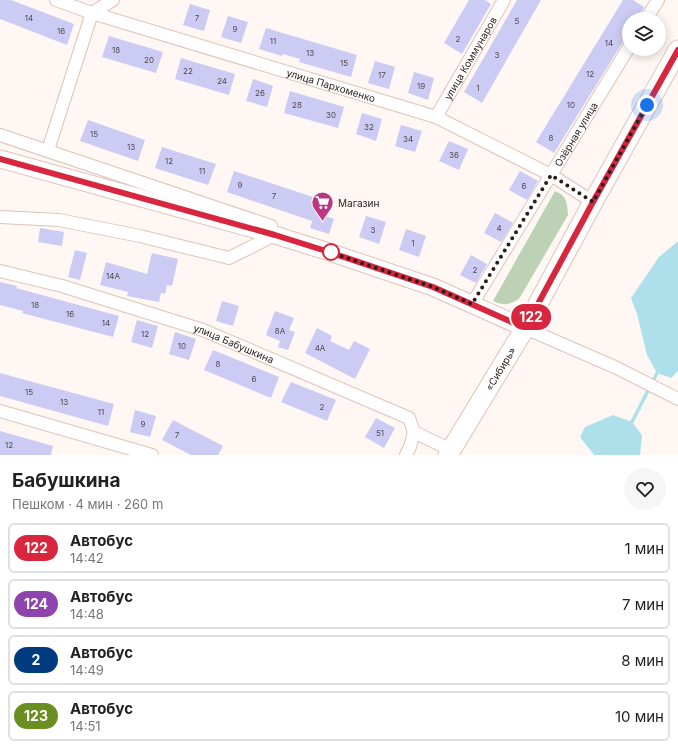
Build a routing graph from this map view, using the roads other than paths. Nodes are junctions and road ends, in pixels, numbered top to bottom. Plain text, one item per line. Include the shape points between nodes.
1 (56, 0) edge
2 (114, 0) edge
3 (504, 0) edge
4 (658, 0) edge
5 (650, 12) edge
6 (92, 13) junction
7 (678, 50) edge
8 (624, 56) edge
9 (436, 117) junction
10 (0, 135) edge
11 (48, 150) junction
12 (0, 159) edge
13 (551, 175) junction
14 (593, 202) junction
15 (0, 217) edge
16 (275, 235) junction
17 (326, 251) junction
18 (0, 271) edge
19 (472, 304) junction
20 (525, 328) junction
21 (678, 399) edge
22 (0, 411) edge
23 (414, 432) junction
24 (449, 452) edge
25 (152, 455) edge
26 (406, 455) edge

1 - 6 street, улица Пархоменко
2 - 6 street
3 - 9 street, улица Коммунаров
4 - 5 street
6 - 9 street, улица Пархоменко
6 - 11 street
7 - 14 main road, «Сибирь»
8 - 13 street, Озёрная улица
9 - 13 street, улица Пархоменко
10 - 11 street
11 - 17 street via 278,228
12 - 16 street
13 - 14 street, улица Пархоменко
13 - 19 street, Озёрная улица
14 - 20 main road, «Сибирь»
15 - 16 street via 59,220 140,236 229,258
16 - 17 street
17 - 19 street via 433,287
18 - 23 street, улица Бабушкина via 62,286 203,330 409,418
19 - 20 street
20 - 21 street via 617,368
20 - 24 main road, «Сибирь»
22 - 25 street
23 - 24 street
23 - 26 street

